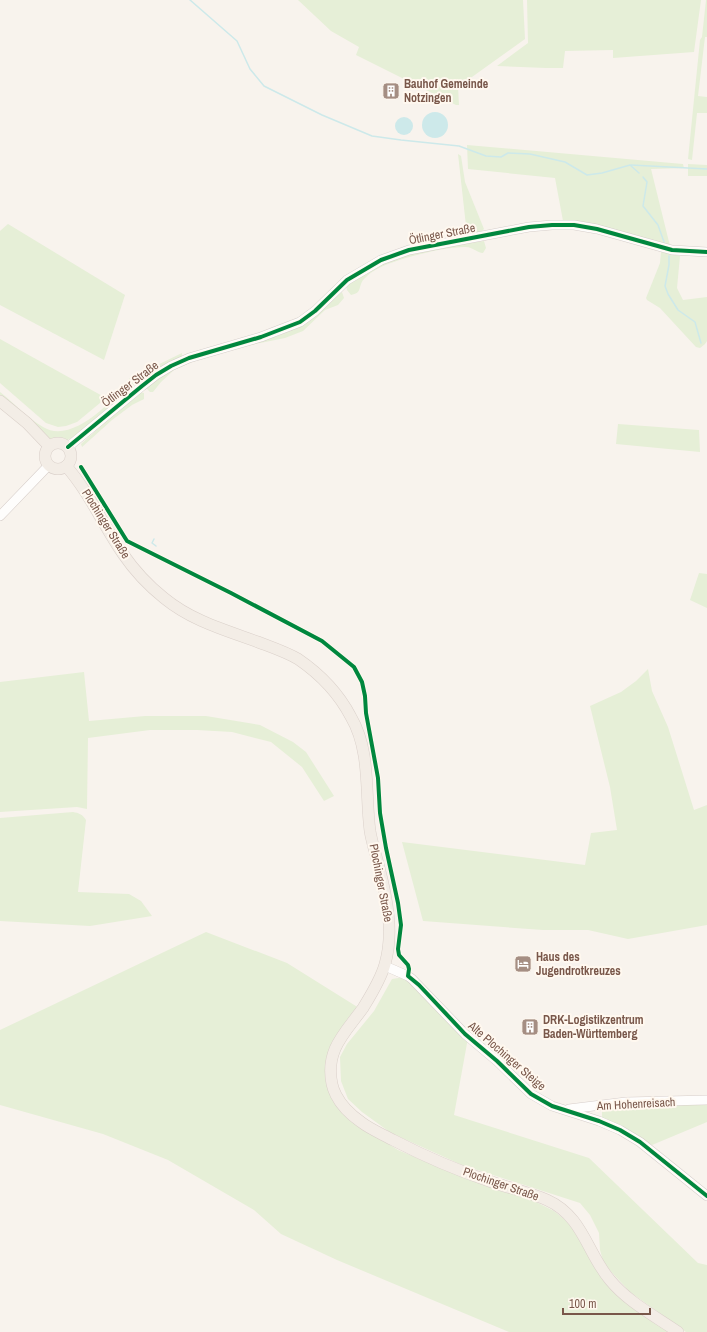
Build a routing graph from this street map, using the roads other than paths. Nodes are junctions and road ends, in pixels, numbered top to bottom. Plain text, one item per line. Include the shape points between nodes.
1 (707, 252) edge
2 (0, 401) edge
3 (49, 446) junction
4 (68, 447) junction
5 (49, 465) junction
6 (66, 466) junction
7 (0, 516) edge
8 (384, 966) junction
9 (707, 1100) edge
10 (566, 1109) junction
11 (707, 1196) edge
12 (678, 1332) edge

1 - 4 street, Ötlinger Straße via 672,250 574,225 529,228 409,250 381,260 353,276 300,322 171,366 146,382
2 - 3 main road via 27,423
3 - 4 main road via 58,442
3 - 5 main road via 45,452
4 - 6 main road via 71,458
5 - 6 main road via 60,469
5 - 7 street
6 - 8 main road, Plochinger Straße via 124,555 142,578 164,598 203,622 269,646 296,659 324,681 347,710 360,740 365,765 370,833 387,903 388,949
8 - 10 street, Alte Plochinger Steige via 412,979 465,1034 531,1094
8 - 12 main road, Plochinger Straße via 367,1001 338,1041 330,1062 334,1093 344,1108 364,1124 421,1154 468,1174 548,1200 562,1208 576,1223 601,1268 614,1285
9 - 10 street, Am Hohenreisach via 626,1102
10 - 11 street, Alte Plochinger Steige via 620,1130 653,1152

